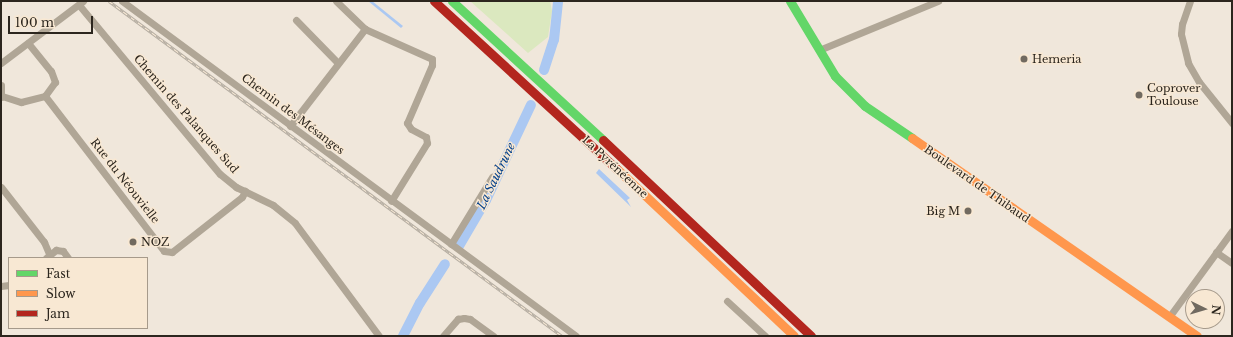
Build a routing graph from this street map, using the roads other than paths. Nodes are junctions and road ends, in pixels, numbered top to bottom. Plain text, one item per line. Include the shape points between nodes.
1 (122, 1) edge
2 (336, 1) edge
3 (434, 1) edge
4 (452, 1) edge
5 (790, 1) edge
6 (938, 1) edge
7 (1190, 1) edge
8 (81, 3) edge
9 (296, 20) dead end
10 (365, 29) junction
11 (28, 43) junction
12 (819, 50) junction
13 (1, 62) edge
14 (336, 62) junction
15 (1, 85) edge
16 (1, 96) edge
17 (45, 96) junction
18 (1232, 123) edge
19 (290, 126) junction
20 (492, 177) dead end
21 (1, 187) edge
22 (245, 191) junction
23 (392, 201) junction
24 (1232, 231) edge
25 (44, 242) junction
26 (451, 244) junction
27 (56, 250) junction
28 (1216, 252) junction
29 (48, 256) edge
30 (67, 257) edge
31 (1232, 263) edge
32 (727, 301) dead end
33 (363, 316) junction
34 (1169, 317) junction
35 (374, 336) edge
36 (379, 336) edge
37 (443, 336) edge
38 (493, 336) edge
39 (576, 336) edge
40 (765, 336) edge
41 (794, 336) edge
42 (811, 336) edge
43 (1197, 336) edge

1 - 19 street, Chemin des Mésanges
2 - 10 street
3 - 41 main road, La Pyrénéenne via 547,103
4 - 42 main road, La Pyrénéenne via 552,91
5 - 12 main road, Boulevard de Thibaud
6 - 12 street
7 - 18 street via 1181,34 1188,63 1199,82
8 - 11 street
8 - 22 street, Chemin des Palanques Sud via 203,153 228,181
9 - 14 street
10 - 14 street
10 - 23 street via 432,59 432,65 407,123 411,129 426,137 427,142
11 - 13 street
11 - 17 street via 51,71 56,82
12 - 34 main road, Boulevard de Thibaud via 836,76 865,106
14 - 19 street
15 - 16 street
16 - 17 street via 21,102
17 - 22 street, Rue du Néouvielle via 164,251 172,252 242,197
19 - 23 street, Chemin des Mésanges
20 - 26 street
21 - 25 street
22 - 33 street, Chemin des Palanques Sud via 273,205 295,223
23 - 26 street, Chemin des Mésanges
24 - 28 street
25 - 27 street
25 - 29 street
26 - 39 street, Chemin des Mésanges
27 - 29 street
27 - 30 street via 63,251
28 - 31 street
28 - 34 street
32 - 40 street
33 - 35 street, Chemin des Palanques Sud
33 - 36 street, Chemin des Palanques Sud
34 - 43 main road, Boulevard de Thibaud
37 - 38 street via 458,319 464,318 470,319

